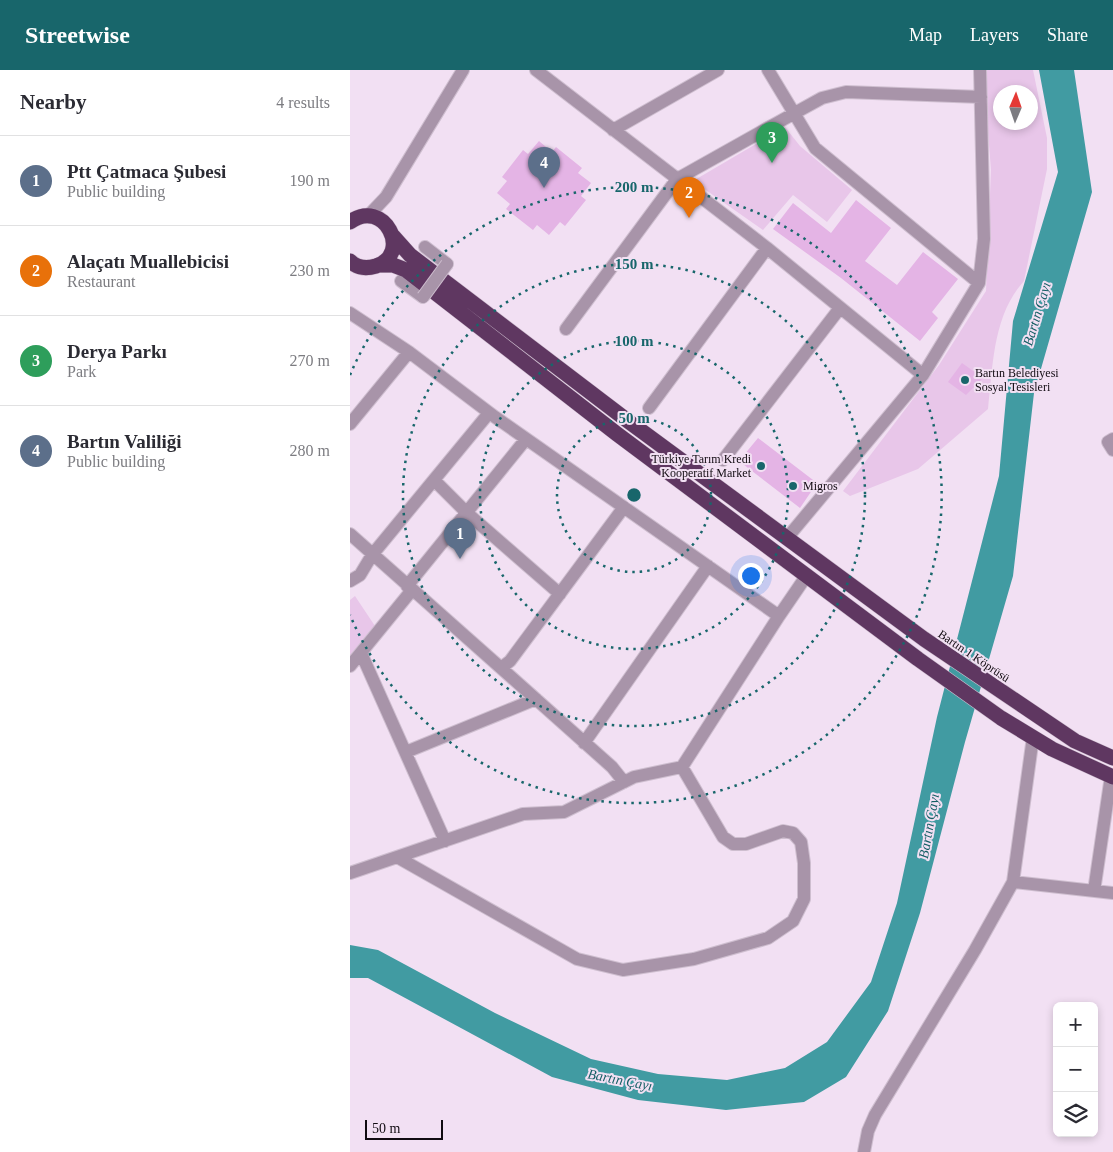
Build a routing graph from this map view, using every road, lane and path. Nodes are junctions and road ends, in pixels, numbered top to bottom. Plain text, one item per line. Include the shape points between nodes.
1 (463, 70) edge
2 (536, 70) edge
3 (718, 70) edge
4 (768, 70) edge
5 (980, 70) edge
6 (981, 97) junction
7 (793, 114) junction
8 (614, 130) junction
9 (677, 179) junction
10 (386, 197) junction
11 (357, 218) edge
12 (391, 232) junction
13 (425, 247) dead end
14 (766, 248) junction
15 (379, 265) junction
16 (354, 267) edge
17 (401, 281) dead end
18 (979, 283) junction
19 (840, 308) junction
20 (350, 314) edge
21 (566, 329) dead end
22 (408, 352) junction
23 (923, 375) junction
24 (649, 408) dead end
25 (489, 413) junction
26 (350, 424) edge
27 (526, 439) junction
28 (1113, 439) edge
29 (1113, 450) edge
30 (723, 460) dead end
31 (434, 480) junction
32 (624, 507) junction
33 (467, 513) junction
34 (350, 534) edge
35 (787, 538) junction
36 (372, 555) junction
37 (708, 566) junction
38 (807, 575) junction
39 (350, 581) edge
40 (410, 588) junction
41 (560, 594) junction
42 (779, 616) junction
43 (361, 652) junction
44 (350, 666) edge
45 (501, 668) junction
46 (536, 699) junction
47 (1033, 738) junction
48 (584, 743) junction
49 (406, 752) junction
50 (1113, 758) edge
51 (682, 766) junction
52 (1112, 776) edge
53 (624, 782) junction
54 (445, 841) junction
55 (397, 857) junction
56 (350, 873) edge
57 (1013, 882) junction
58 (1094, 891) junction
59 (1113, 894) edge
60 (864, 1152) edge

1 - 10 street
2 - 8 street
3 - 8 street
4 - 7 street
5 - 6 street
6 - 7 street via 846,92 822,98
6 - 18 street via 984,239
7 - 9 street
7 - 18 street via 815,148
8 - 9 street
9 - 14 street
9 - 21 street
10 - 11 street
10 - 12 street via 385,211
11 - 12 highway, Bartın 1 Köprüsü via 376,217
12 - 15 highway via 391,253
12 - 35 highway, Bartın 1 Köprüsü via 410,255
13 - 17 street, bridge via 447,264 423,297
14 - 19 street
14 - 24 street
15 - 16 highway
15 - 38 highway via 393,265 406,270 617,434
18 - 23 street
19 - 23 street
19 - 30 street
20 - 22 street
22 - 25 street
22 - 26 street
23 - 35 street
25 - 27 street
25 - 31 street
27 - 32 street
27 - 33 street
28 - 29 street via 1108,442
31 - 33 street
31 - 36 street
32 - 37 street
32 - 41 street
33 - 40 street
33 - 41 street
34 - 36 street
35 - 50 highway, Bartın 1 Köprüsü via 1008,697 1076,740
36 - 39 street via 360,575
36 - 40 street
37 - 42 street
37 - 48 street
38 - 42 street
38 - 47 highway via 918,659
40 - 43 street
40 - 45 street
41 - 45 street via 510,661
42 - 51 street
43 - 44 street
43 - 49 street
45 - 46 street
46 - 48 street
46 - 49 street
47 - 52 highway
47 - 57 street
48 - 53 street
49 - 54 street
51 - 53 street
51 - 55 street via 723,837 733,844 746,844 783,831 793,833 801,842 804,899 793,921 768,938 694,959 623,970 577,959
52 - 58 street
53 - 54 street via 564,812 523,814
54 - 55 street
55 - 56 street
57 - 58 street
57 - 60 street via 976,950 875,1115
58 - 59 street

